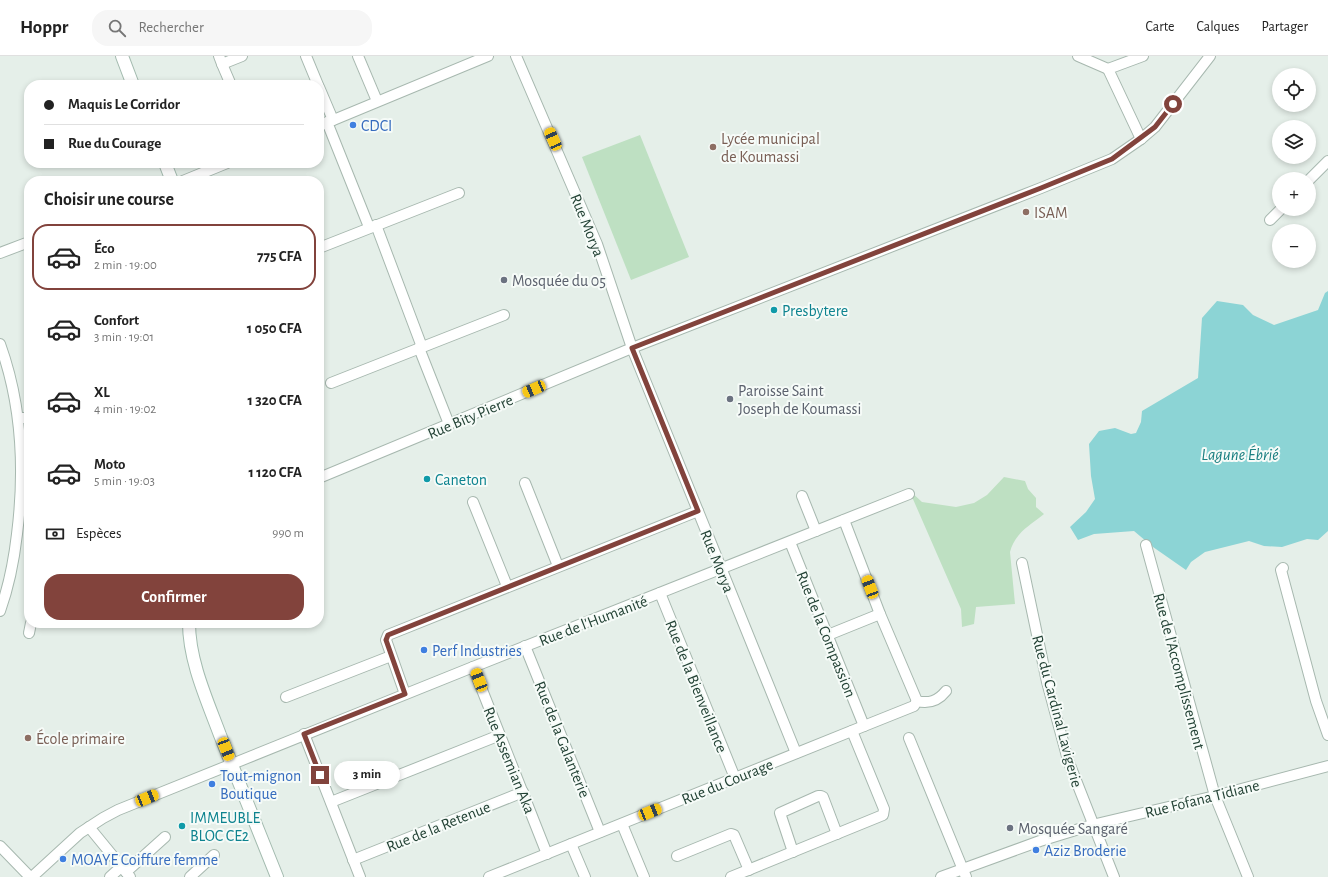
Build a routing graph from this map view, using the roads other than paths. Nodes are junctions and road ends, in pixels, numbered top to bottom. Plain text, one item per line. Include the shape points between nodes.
1 (122, 56) edge
2 (242, 56) edge
3 (306, 56) edge
4 (358, 56) edge
5 (488, 56) edge
6 (516, 56) edge
7 (1078, 56) edge
8 (1143, 56) edge
9 (1210, 56) edge
10 (221, 60) edge
11 (1108, 69) junction
12 (131, 80) edge
13 (229, 80) edge
14 (316, 80) edge
15 (376, 101) junction
16 (324, 112) edge
17 (326, 123) edge
18 (1141, 138) junction
19 (1328, 161) edge
20 (214, 168) edge
21 (1316, 173) edge
22 (194, 176) edge
23 (459, 193) dead end
24 (1274, 216) edge
25 (1270, 220) dead end
26 (373, 226) junction
27 (24, 244) edge
28 (324, 246) edge
29 (0, 253) edge
30 (504, 315) dead end
31 (0, 344) edge
32 (420, 347) junction
33 (632, 348) junction
34 (331, 383) dead end
35 (18, 418) junction
36 (24, 418) edge
37 (449, 424) junction
38 (324, 476) edge
39 (525, 483) dead end
40 (909, 494) dead end
41 (802, 496) dead end
42 (474, 502) dead end
43 (698, 511) junction
44 (844, 520) junction
45 (816, 532) junction
46 (790, 542) junction
47 (1146, 545) dead end
48 (1022, 563) dead end
49 (558, 566) junction
50 (1283, 568) dead end
51 (721, 569) junction
52 (507, 586) junction
53 (660, 593) junction
54 (0, 611) edge
55 (880, 614) junction
56 (190, 628) edge
57 (828, 635) junction
58 (525, 646) junction
59 (391, 656) junction
60 (474, 667) junction
61 (946, 691) dead end
62 (405, 694) junction
63 (286, 697) dead end
64 (917, 701) junction
65 (864, 726) junction
66 (852, 731) junction
67 (304, 734) junction
68 (500, 735) junction
69 (1328, 735) edge
70 (909, 738) dead end
71 (796, 753) junction
72 (231, 763) junction
73 (1328, 766) edge
74 (735, 778) junction
75 (523, 792) junction
76 (1215, 796) junction
77 (331, 802) junction
78 (622, 824) junction
79 (1092, 825) junction
80 (89, 827) junction
81 (600, 832) junction
82 (837, 834) junction
83 (165, 837) dead end
84 (571, 844) junction
85 (0, 846) edge
86 (793, 852) junction
87 (547, 854) junction
88 (214, 855) dead end
89 (677, 856) dead end
90 (354, 860) junction
91 (749, 870) junction
92 (126, 872) edge
93 (965, 873) edge
94 (31, 877) edge
95 (110, 877) edge
96 (190, 877) edge
97 (277, 877) edge
98 (360, 877) edge
99 (490, 877) edge
100 (585, 877) edge
101 (644, 877) edge
102 (731, 877) edge
103 (941, 877) edge
104 (1114, 877) edge
105 (1248, 877) edge

1 - 12 street
2 - 10 street
3 - 14 street
4 - 15 street
5 - 15 street
6 - 33 street, Rue Morya via 597,244
7 - 11 street
8 - 11 street
9 - 18 street, Rue Bity Pierre via 1155,127
10 - 13 street
11 - 18 street
15 - 17 street
16 - 17 street
17 - 26 street
18 - 33 street, Rue Bity Pierre via 1112,159
19 - 21 street
20 - 22 street
23 - 26 street
24 - 25 street
26 - 28 street
26 - 32 street
27 - 29 street
30 - 32 street
31 - 35 street
32 - 34 street
32 - 37 street
33 - 37 street, Rue Bity Pierre
33 - 43 street, Rue Morya
35 - 36 street
35 - 54 street via 22,456 20,506 15,550
37 - 38 street, Rue Bity Pierre
39 - 49 street
40 - 44 street, Rue de l'Humanité
41 - 45 street
42 - 52 street
43 - 49 street
43 - 51 street, Rue Morya
44 - 45 street, Rue de l'Humanité
44 - 55 street
45 - 46 street, Rue de l'Humanité
46 - 51 street, Rue de l'Humanité
46 - 57 street, Rue de la Compassion
47 - 76 street, Rue de l'Accomplissement
48 - 79 street, Rue du Cardinal Lavigerie via 1047,682 1068,760
49 - 52 street
50 - 69 street via 1281,570 1286,591
51 - 53 street, Rue de l'Humanité
51 - 71 street, Rue Morya
52 - 59 street via 388,635 386,640
53 - 58 street, Rue de l'Humanité
53 - 74 street, Rue de la Bienveillance
55 - 57 street
55 - 64 street
56 - 72 street via 199,675
57 - 65 street, Rue de la Compassion
58 - 60 street, Rue de l'Humanité
58 - 81 street, Rue de la Galanterie
59 - 62 street
59 - 63 street
60 - 62 street, Rue de l'Humanité
60 - 68 street, Rue Assemian Aka
61 - 64 street via 934,701
62 - 67 street, Rue de l'Humanité
64 - 65 street, Rue du Courage via 914,706
65 - 66 street, Rue du Courage
66 - 71 street, Rue du Courage
66 - 82 street via 885,812 884,815
67 - 72 street, Rue de l'Humanité
67 - 77 street
68 - 75 street, Rue Assemian Aka
68 - 77 street
70 - 93 street
71 - 74 street, Rue du Courage
72 - 80 street, Rue de l'Humanité via 118,810
72 - 97 street
73 - 76 street, Rue Fofana Tidiane
74 - 78 street, Rue du Courage
75 - 87 street, Rue Assemian Aka
75 - 90 street, Rue de la Retenue
76 - 79 street, Rue Fofana Tidiane
76 - 105 street, Rue de l'Accomplissement
77 - 90 street
78 - 81 street, Rue du Courage
78 - 101 street
79 - 93 street, Rue Fofana Tidiane via 1040,841
79 - 104 street, Rue du Cardinal Lavigerie
80 - 92 street
80 - 94 street, Rue de l'Humanité
81 - 84 street, Rue du Courage
82 - 86 street
82 - 86 street via 823,797 818,796 780,813
83 - 92 street
84 - 87 street, Rue du Courage
84 - 100 street
85 - 94 street
86 - 91 street
87 - 99 street, Rue du Courage
88 - 96 street
89 - 91 street via 731,834 734,835
90 - 98 street
91 - 102 street
92 - 95 street
93 - 103 street, Rue Fofana Tidiane

